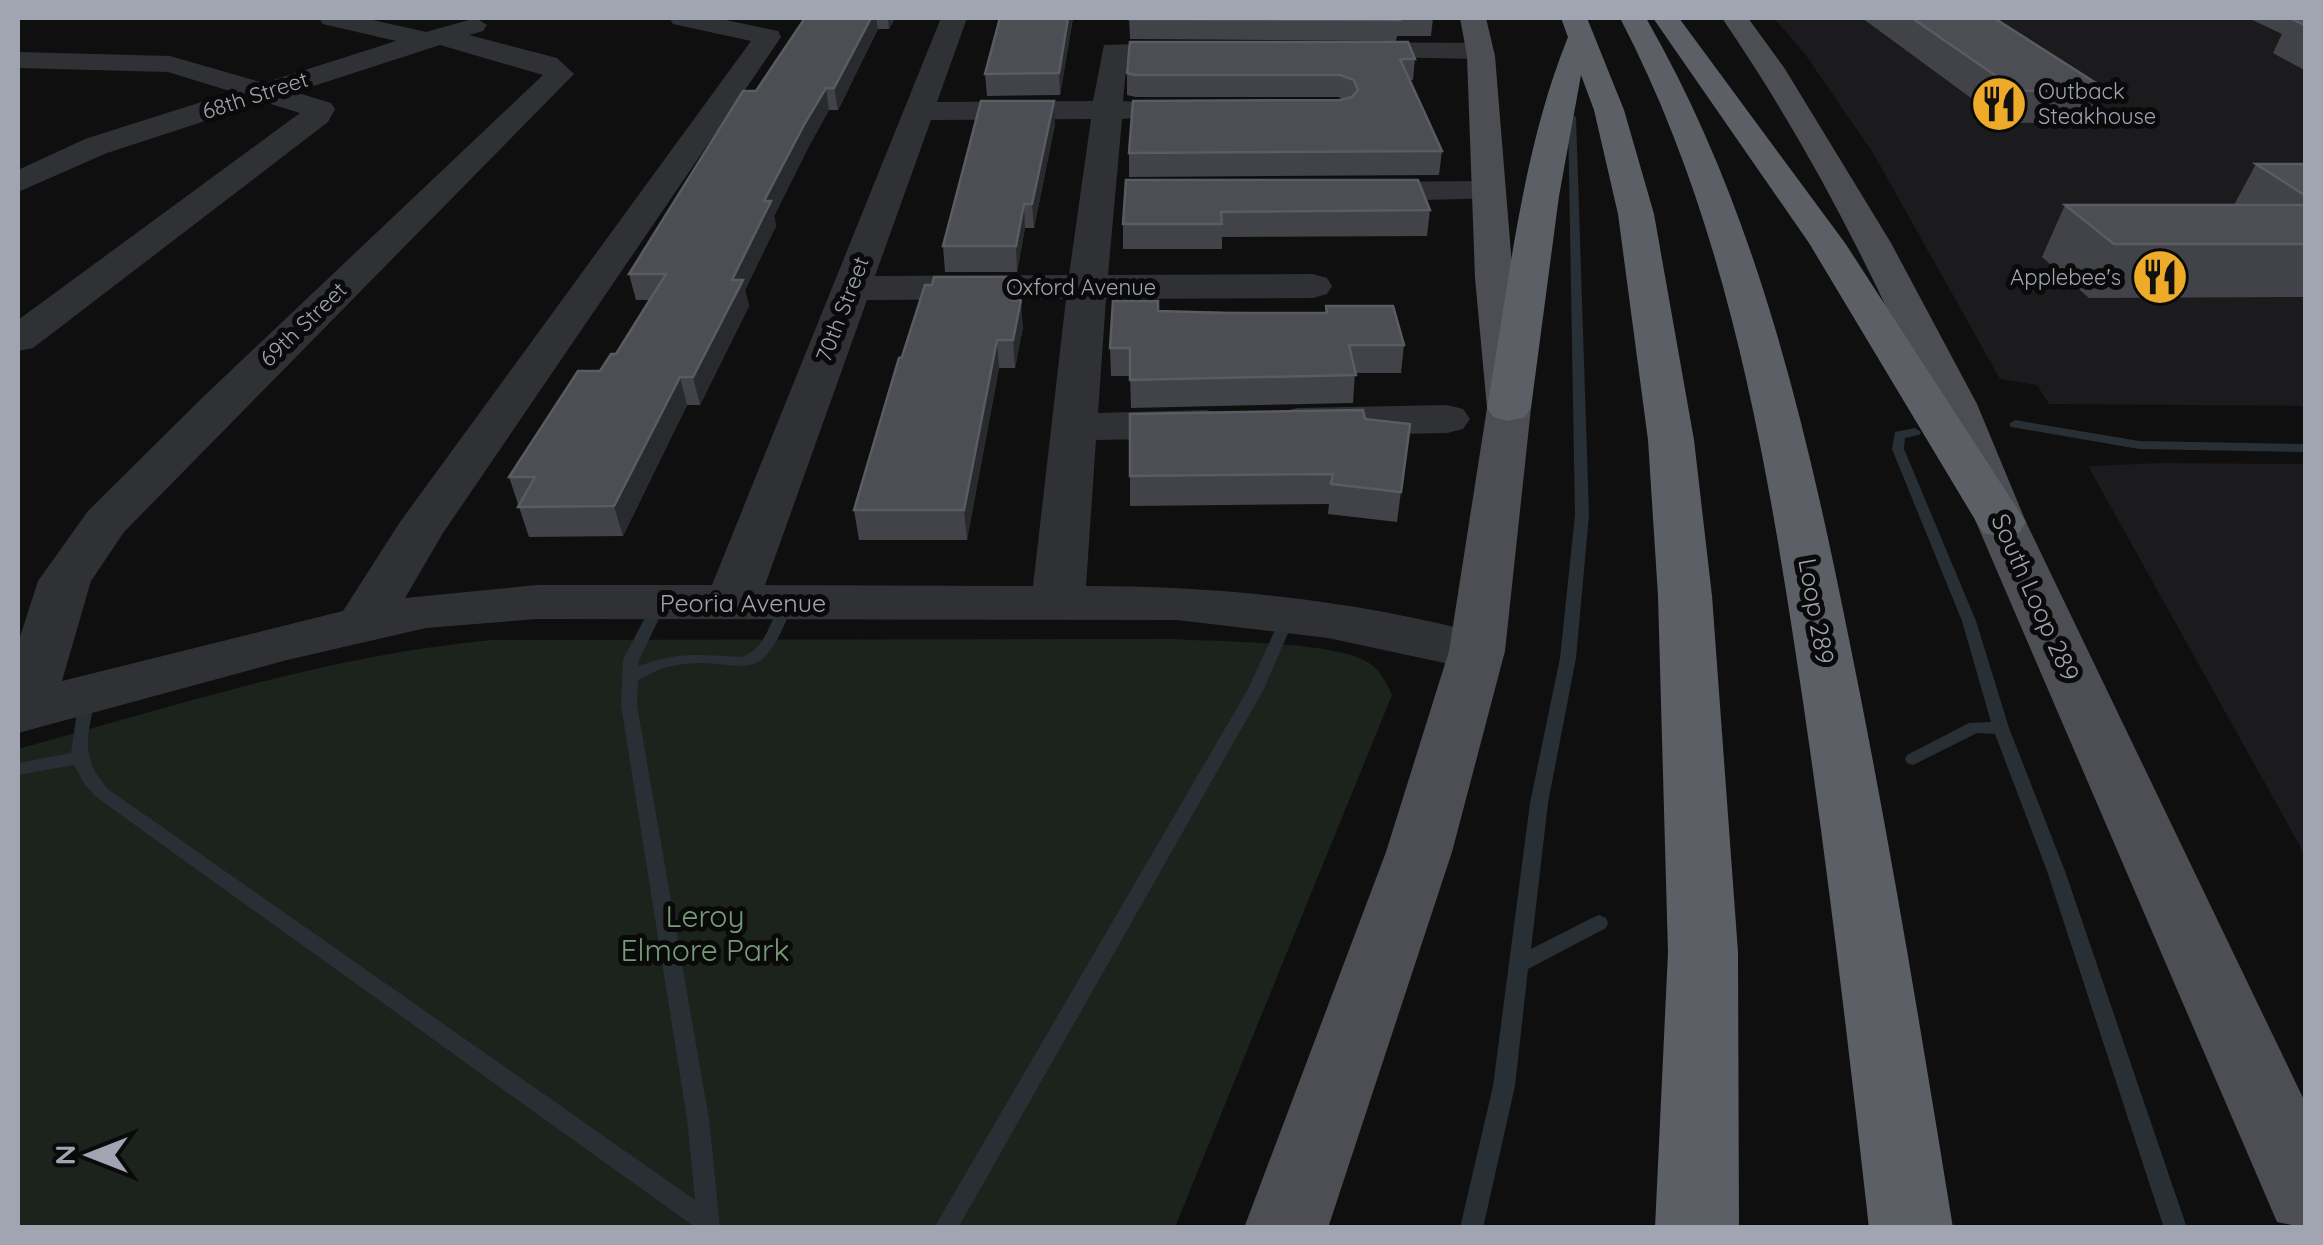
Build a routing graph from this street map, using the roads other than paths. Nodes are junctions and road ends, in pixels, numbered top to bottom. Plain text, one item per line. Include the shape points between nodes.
1 (332, 18) edge
2 (496, 18) edge
3 (682, 18) edge
4 (954, 18) edge
5 (1632, 18) edge
6 (1666, 18) edge
7 (1735, 18) edge
8 (1578, 26) edge
9 (1477, 34) edge
10 (433, 38) junction
11 (1228, 50) edge
12 (1304, 50) edge
13 (18, 60) edge
14 (265, 92) junction
15 (1108, 110) junction
16 (1165, 110) edge
17 (916, 111) junction
18 (18, 182) edge
19 (1489, 190) junction
20 (1098, 191) junction
21 (1137, 191) edge
22 (1313, 192) edge
23 (1313, 286) dead end
24 (1087, 287) junction
25 (850, 288) junction
26 (18, 339) edge
27 (1509, 408) junction
28 (1446, 419) dead end
29 (1074, 427) junction
30 (2001, 522) junction
31 (732, 602) junction
32 (1058, 603) junction
33 (362, 625) junction
34 (1477, 651) junction
35 (21, 712) edge
36 (2306, 1194) edge
37 (1286, 1228) edge
38 (1697, 1228) edge
39 (1911, 1228) edge

1 - 10 street
2 - 10 street, 68th Street
3 - 33 street via 768,37 418,533
4 - 17 street, 70th Street
5 - 39 highway, Loop 289 via 1704,172 1767,375 1864,874
6 - 30 highway via 1827,244
7 - 30 main road, South Loop 289 via 1874,243 1955,404
8 - 27 highway
8 - 38 highway via 1610,110 1636,214 1671,440 1703,952
9 - 12 street
9 - 19 main road
10 - 14 street, 68th Street
10 - 35 street, 69th Street via 546,64 560,74 106,522 64,581
11 - 15 street via 1114,51
13 - 14 street via 148,61
14 - 18 street, 68th Street via 96,146
14 - 26 street via 320,109
15 - 16 street
15 - 17 street
15 - 20 street
17 - 25 street, 70th Street
19 - 22 street
19 - 27 main road
20 - 21 street
20 - 24 street
23 - 24 street, Oxford Avenue
24 - 25 street, Oxford Avenue
24 - 29 street
25 - 31 street, 70th Street
27 - 34 main road
28 - 29 street
29 - 32 street
30 - 36 main road, South Loop 289
31 - 32 street, Peoria Avenue
31 - 33 street, Peoria Avenue via 537,602
32 - 34 street, Peoria Avenue via 1272,610
33 - 35 street, Peoria Avenue
34 - 37 main road via 1419,852

